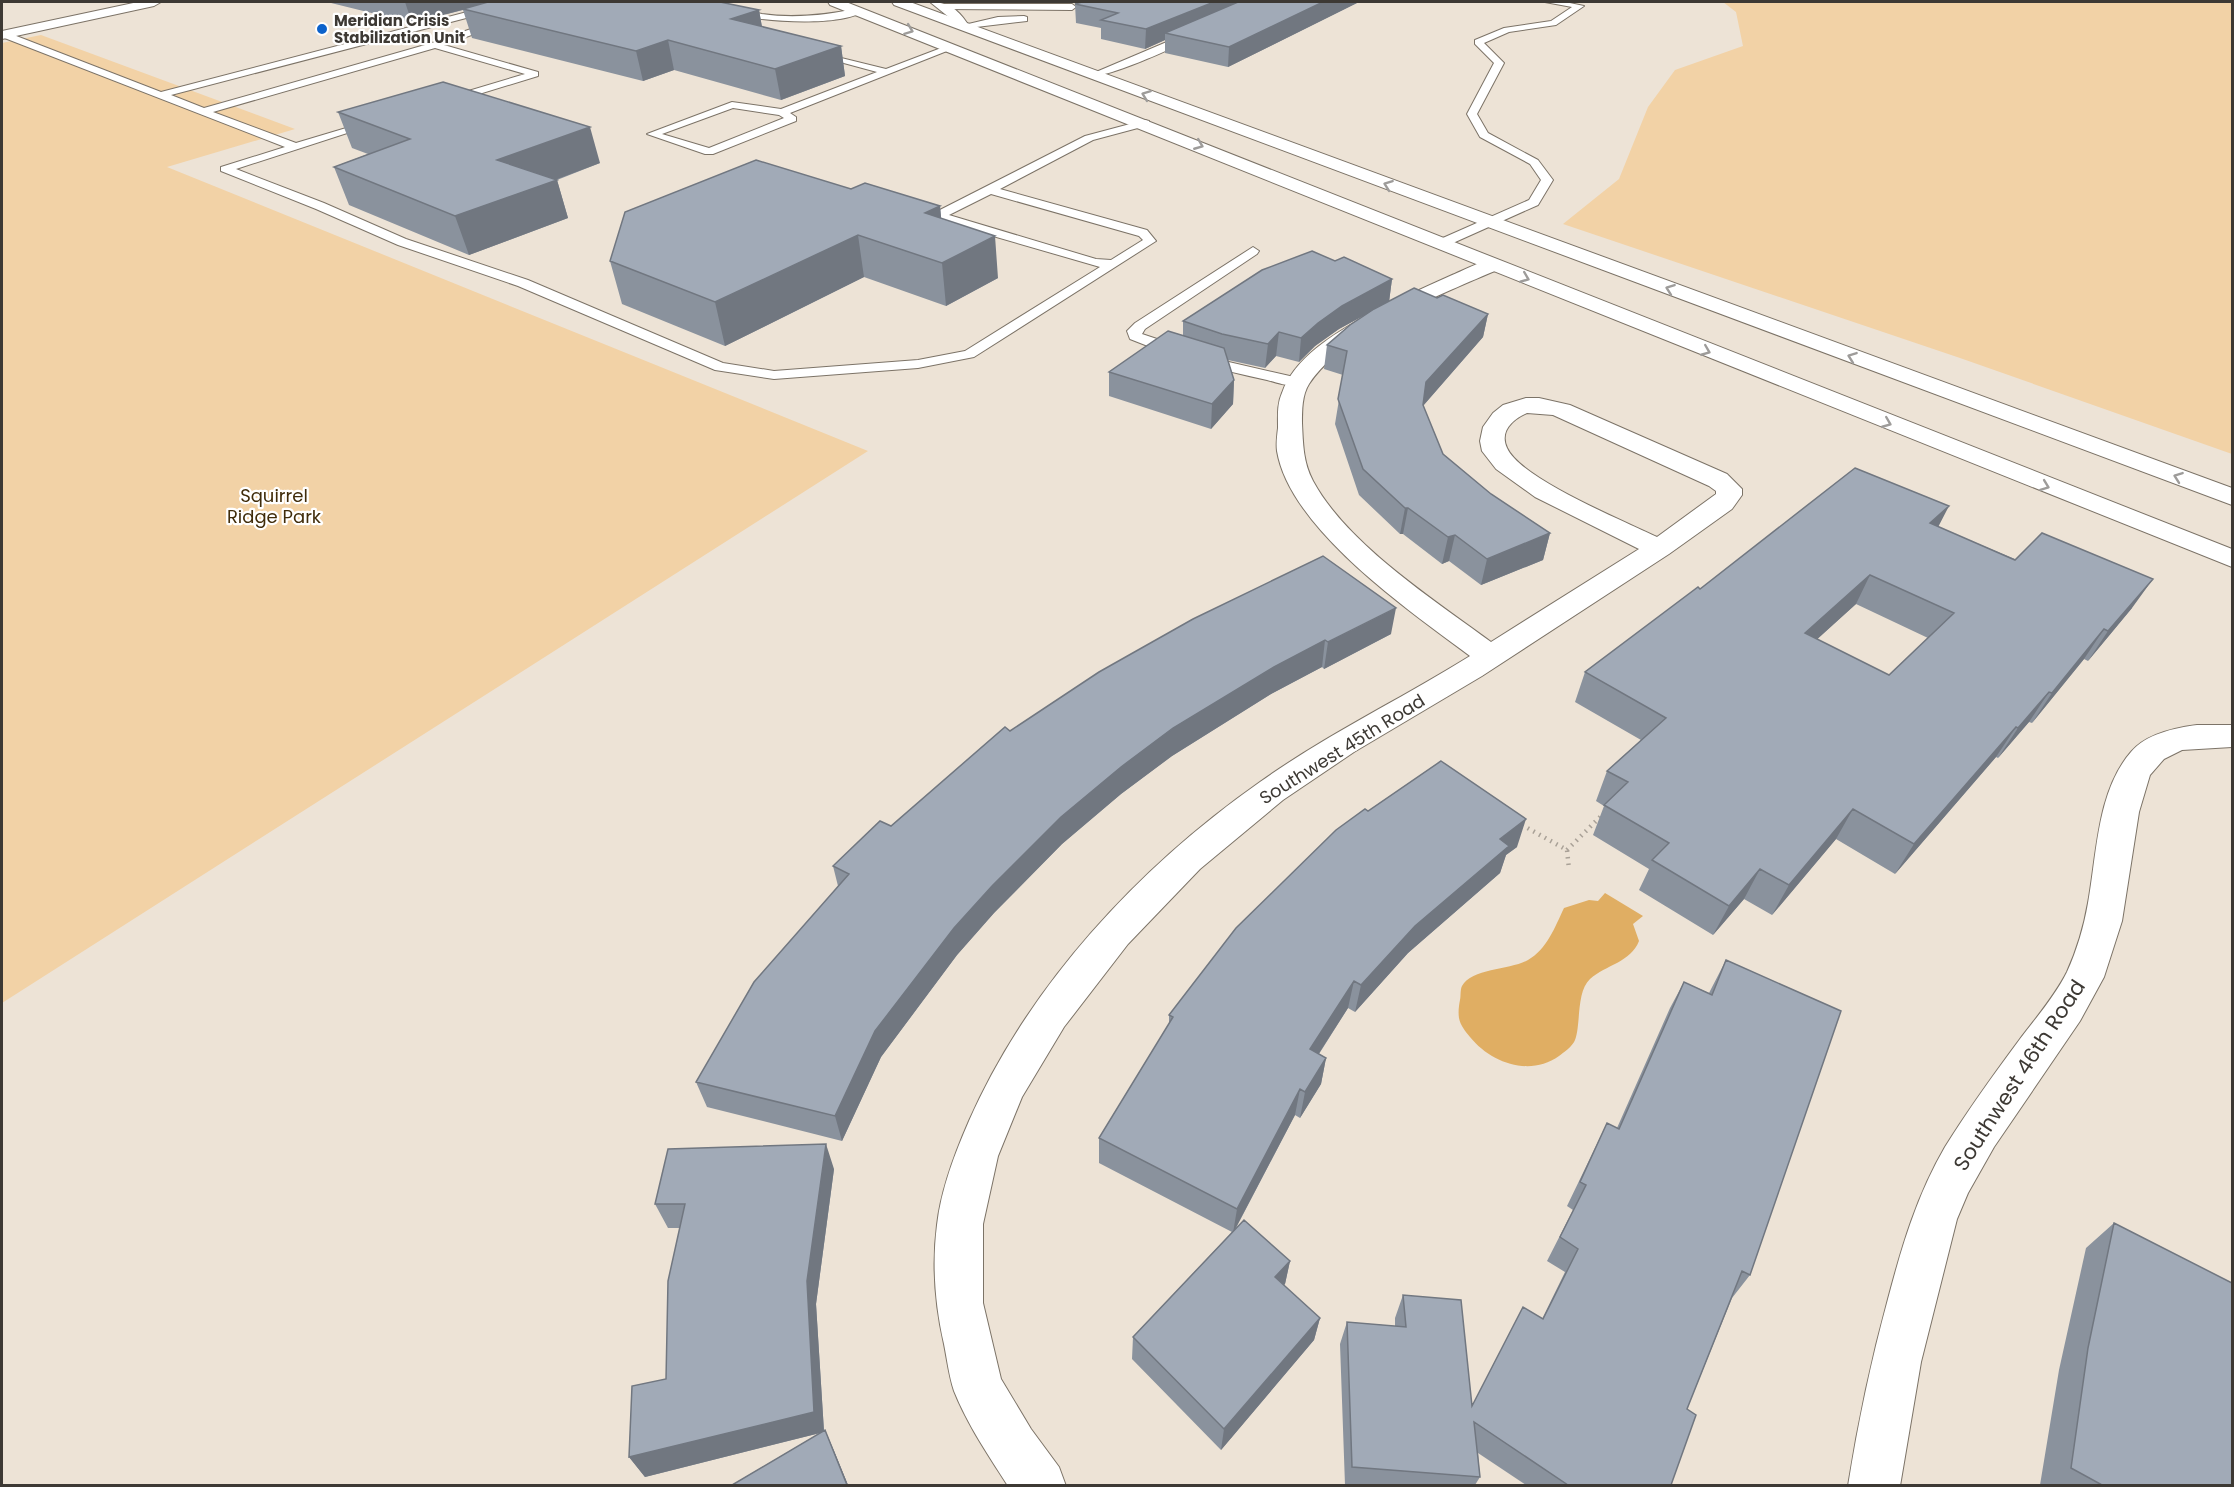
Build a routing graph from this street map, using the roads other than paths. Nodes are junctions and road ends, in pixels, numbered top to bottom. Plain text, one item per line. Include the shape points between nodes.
1 (108, 2) edge
2 (154, 2) edge
3 (702, 2) edge
4 (835, 2) edge
5 (900, 2) edge
6 (1549, 2) edge
7 (939, 4) edge
8 (504, 7) edge
9 (860, 12) junction
10 (1055, 18) dead end
11 (1032, 19) dead end
12 (509, 20) edge
13 (964, 24) junction
14 (1202, 30) edge
15 (2, 32) edge
16 (435, 45) junction
17 (952, 47) junction
18 (832, 57) dead end
19 (887, 72) junction
20 (1094, 75) junction
21 (160, 95) junction
22 (434, 105) edge
23 (1190, 111) junction
24 (201, 112) junction
25 (782, 112) junction
26 (384, 120) edge
27 (1145, 123) junction
28 (295, 147) junction
29 (990, 190) junction
30 (1488, 222) junction
31 (1542, 242) junction
32 (1440, 244) junction
33 (1253, 251) dead end
34 (1114, 264) junction
35 (1492, 265) junction
36 (1298, 382) junction
37 (2232, 498) edge
38 (1659, 548) junction
39 (2232, 559) edge
40 (1490, 656) junction
41 (2232, 736) edge
42 (1040, 1485) edge
43 (1874, 1485) edge

1 - 15 main road
2 - 15 main road
3 - 9 lane via 770,19 795,21
4 - 9 main road
5 - 9 main road
5 - 13 main road
6 - 30 lane via 1580,6 1553,23 1507,30 1478,42 1499,63 1472,114 1484,135 1534,162 1547,180 1534,201
7 - 10 lane via 1075,6
7 - 13 main road
8 - 21 lane
9 -> 17 main road
11 - 13 lane
12 - 16 lane
13 - 20 main road
14 - 20 lane
15 - 21 lane
16 - 22 lane via 535,74
16 - 24 lane
17 - 19 lane
17 - 27 main road
18 - 19 lane
19 - 25 lane
23 -> 20 main road
21 - 24 lane
23 - 27 main road
30 -> 23 main road
24 - 28 lane
25 - 25 lane via 792,119 709,152 652,134 732,105
26 - 28 lane
27 - 29 lane via 1089,138
27 -> 32 main road
28 - 34 lane via 225,169 402,243 523,283 720,367 774,375 918,364 969,354
29 - 34 lane via 1143,233 1150,241
29 - 34 lane via 938,216 1095,263
30 - 31 main road
30 - 32 lane
31 - 35 main road
37 -> 31 main road
32 - 35 main road
33 - 36 lane via 1140,326 1134,331 1135,336 1211,362
35 - 36 main road via 1407,302 1355,333 1323,356
35 -> 39 main road
36 - 40 main road via 1289,407 1290,453 1316,506 1376,568
38 - 38 main road, Southwest 45th Road via 1509,468 1495,452 1494,426 1521,405 1561,410 1718,480 1729,489 1723,503
38 - 40 main road, Southwest 45th Road
40 - 42 main road, Southwest 45th Road via 1271,791 1187,859 1115,933 1050,1015 1005,1088 976,1156 960,1224 959,1303 978,1388
41 - 43 main road, Southwest 46th Road via 2189,736 2165,743 2143,760 2130,780 2103,920 2084,976 2059,1019 1987,1119 1951,1180 1929,1235 1881,1433

